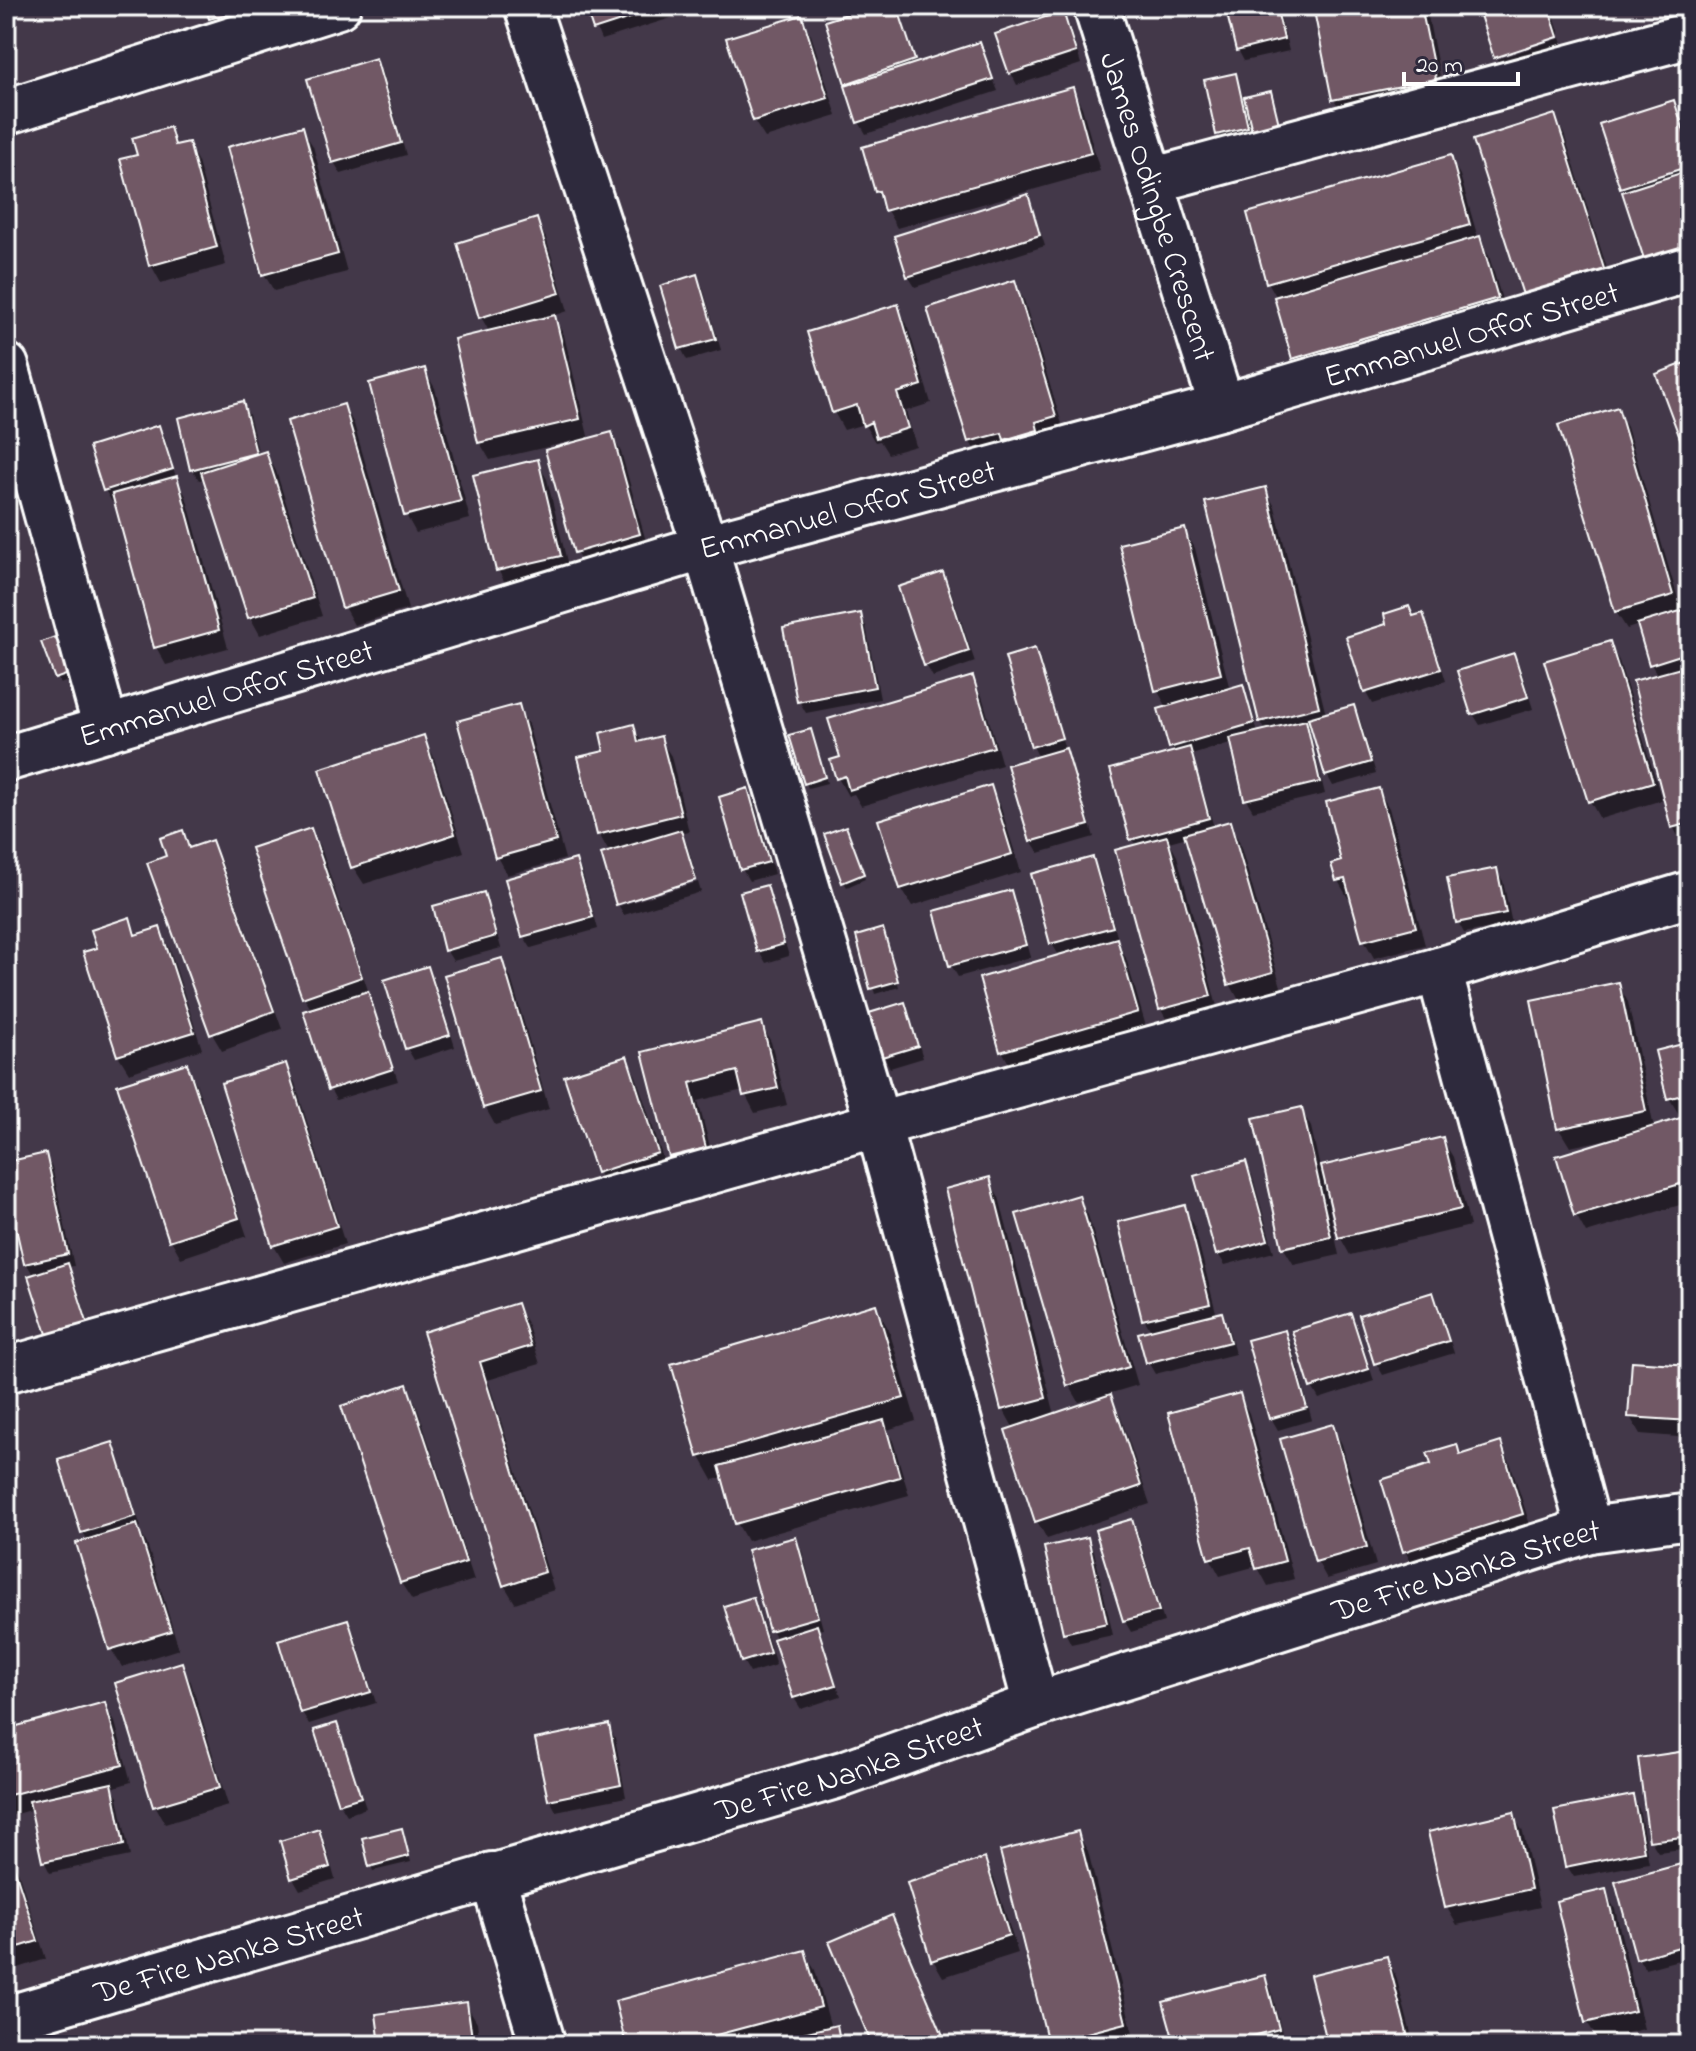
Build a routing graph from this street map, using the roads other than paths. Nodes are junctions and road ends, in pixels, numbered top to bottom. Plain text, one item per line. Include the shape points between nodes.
1 (338, 6) edge
2 (527, 6) edge
3 (1096, 6) edge
4 (1690, 35) edge
5 (6, 112) edge
6 (1151, 181) junction
7 (1690, 269) edge
8 (6, 366) edge
9 (1222, 407) junction
10 (705, 547) junction
11 (106, 729) junction
12 (6, 759) edge
13 (1690, 894) edge
14 (1439, 970) junction
15 (878, 1124) junction
16 (6, 1370) edge
17 (1690, 1516) edge
18 (1589, 1530) junction
19 (1036, 1705) junction
20 (492, 1875) junction
21 (6, 2019) edge
22 (543, 2045) edge

1 - 5 street
2 - 10 street
3 - 6 street, James Odingbe Crescent
4 - 6 street
6 - 9 street, James Odingbe Crescent
7 - 9 street, Emmanuel Offor Street
8 - 11 street
9 - 10 street, Emmanuel Offor Street
10 - 11 street, Emmanuel Offor Street
10 - 15 street
11 - 12 street, Emmanuel Offor Street
13 - 14 street
14 - 15 street
14 - 18 street
15 - 16 street
15 - 19 street
17 - 18 street, De Fire Nanka Street
18 - 19 street, De Fire Nanka Street
19 - 20 street, De Fire Nanka Street via 846,1773
20 - 21 street, De Fire Nanka Street
20 - 22 street

